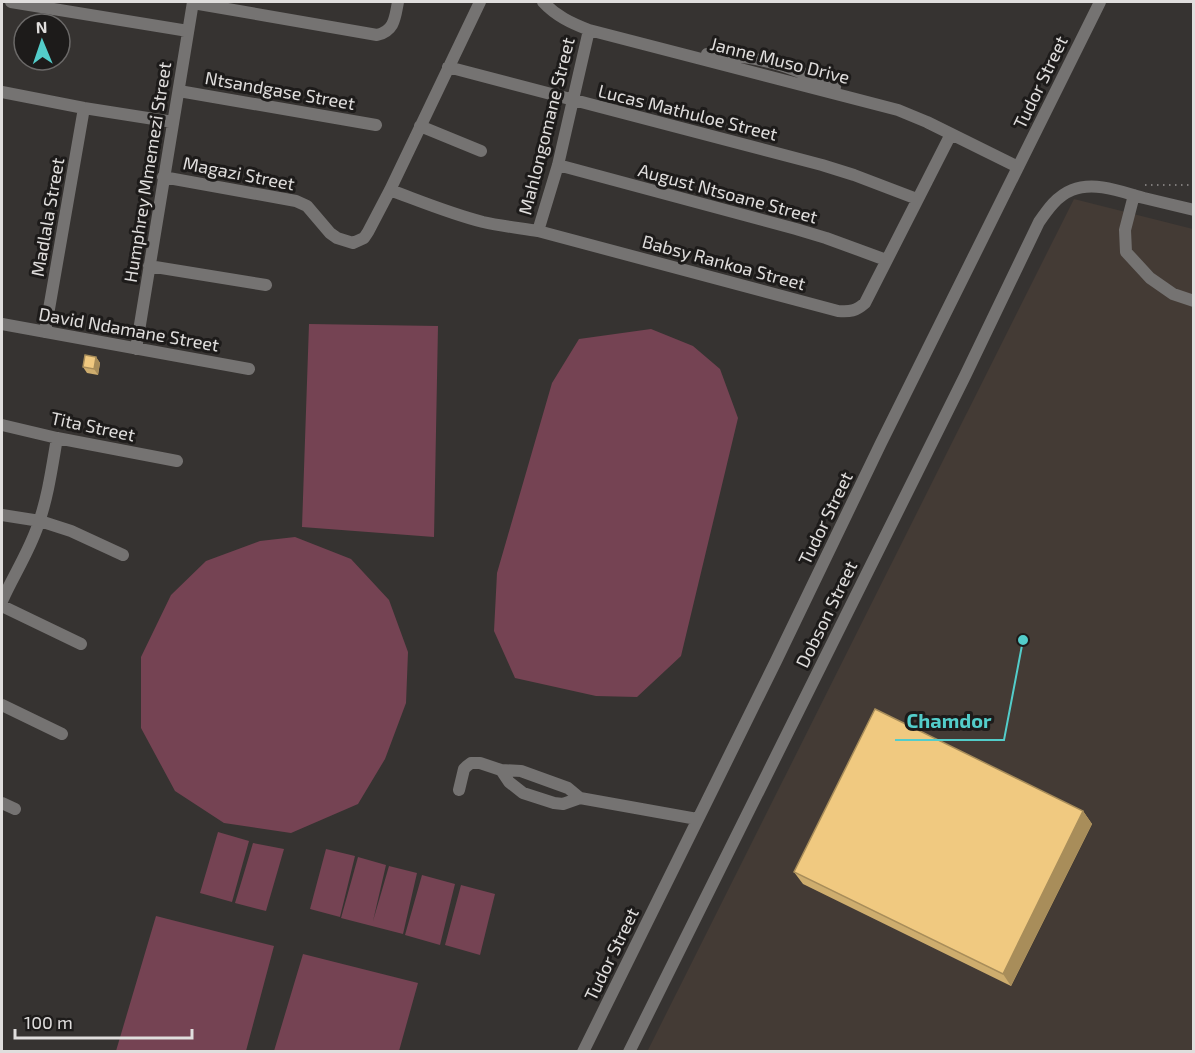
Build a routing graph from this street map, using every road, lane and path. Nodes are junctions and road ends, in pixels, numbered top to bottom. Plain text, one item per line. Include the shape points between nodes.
1 (11, 2) edge
2 (193, 2) edge
3 (398, 2) edge
4 (480, 2) edge
5 (543, 2) edge
6 (1100, 2) edge
7 (32, 3) edge
8 (590, 30) junction
9 (188, 31) junction
10 (448, 67) junction
11 (178, 91) junction
12 (2, 92) edge
13 (572, 101) junction
14 (84, 108) junction
15 (173, 122) junction
16 (376, 125) dead end
17 (420, 126) junction
18 (951, 134) junction
19 (481, 150) dead end
20 (558, 165) junction
21 (1018, 167) junction
22 (164, 177) junction
23 (390, 190) junction
24 (1134, 195) junction
25 (917, 199) junction
26 (1194, 210) edge
27 (538, 231) junction
28 (886, 260) junction
29 (149, 266) junction
30 (266, 285) dead end
31 (1194, 301) edge
32 (2, 324) edge
33 (45, 332) junction
34 (136, 349) junction
35 (249, 369) dead end
36 (2, 425) edge
37 (57, 438) junction
38 (177, 461) dead end
39 (2, 515) edge
40 (40, 521) junction
41 (123, 555) dead end
42 (2, 601) edge
43 (2, 606) edge
44 (81, 644) dead end
45 (2, 705) edge
46 (62, 734) dead end
47 (501, 770) junction
48 (459, 790) dead end
49 (580, 798) junction
50 (2, 803) edge
51 (15, 809) dead end
52 (697, 819) junction
53 (583, 1052) edge
54 (629, 1052) edge

1 - 7 street
2 - 3 street via 377,35 389,30
2 - 9 street, Humphrey Mmemezi Street
4 - 10 street
5 - 8 street, Janne Muso Drive via 558,16
6 - 21 street, Tudor Street
7 - 9 street
8 - 13 street, Mahlongomane Street
8 - 18 street, Janne Muso Drive via 682,54 764,61 898,110
9 - 11 street, Humphrey Mmemezi Street
10 - 13 street, Lucas Mathuloe Street
10 - 17 street
11 - 15 street, Humphrey Mmemezi Street
11 - 16 street, Ntsandgase Street
12 - 14 street
13 - 20 street, Mahlongomane Street
13 - 25 street, Lucas Mathuloe Street via 822,165
14 - 15 street
14 - 33 street, Madlala Street
15 - 22 street, Humphrey Mmemezi Street
17 - 19 street
17 - 23 street
18 - 21 street, Janne Muso Drive
18 - 25 street, Babsy Rankoa Street
20 - 27 street, Mahlongomane Street
20 - 28 street, August Ntsoane Street via 826,238
21 - 52 street, Tudor Street
22 - 23 street, Magazi Street via 296,201 306,206 330,233 353,243 369,232
22 - 29 street, Humphrey Mmemezi Street
23 - 27 street, Babsy Rankoa Street via 473,219
24 - 26 street
24 - 31 street via 1125,230 1126,252 1150,278 1173,294
24 - 54 street, Dobson Street via 1098,187 1072,190 1060,196 1039,222
25 - 28 street, Babsy Rankoa Street
27 - 28 street, Babsy Rankoa Street via 849,312 865,303
29 - 30 street
29 - 34 street, Humphrey Mmemezi Street
32 - 33 street, David Ndamane Street
33 - 34 street, David Ndamane Street
34 - 35 street, David Ndamane Street
36 - 37 street, Tita Street
37 - 38 street, Tita Street
37 - 40 street
39 - 40 street
40 - 41 street
40 - 42 street
43 - 44 street
45 - 46 street
47 - 48 street via 471,764 464,769
47 - 49 street via 521,771 568,788
47 - 49 street via 523,793 563,804
49 - 52 street
50 - 51 street
52 - 53 street, Tudor Street

